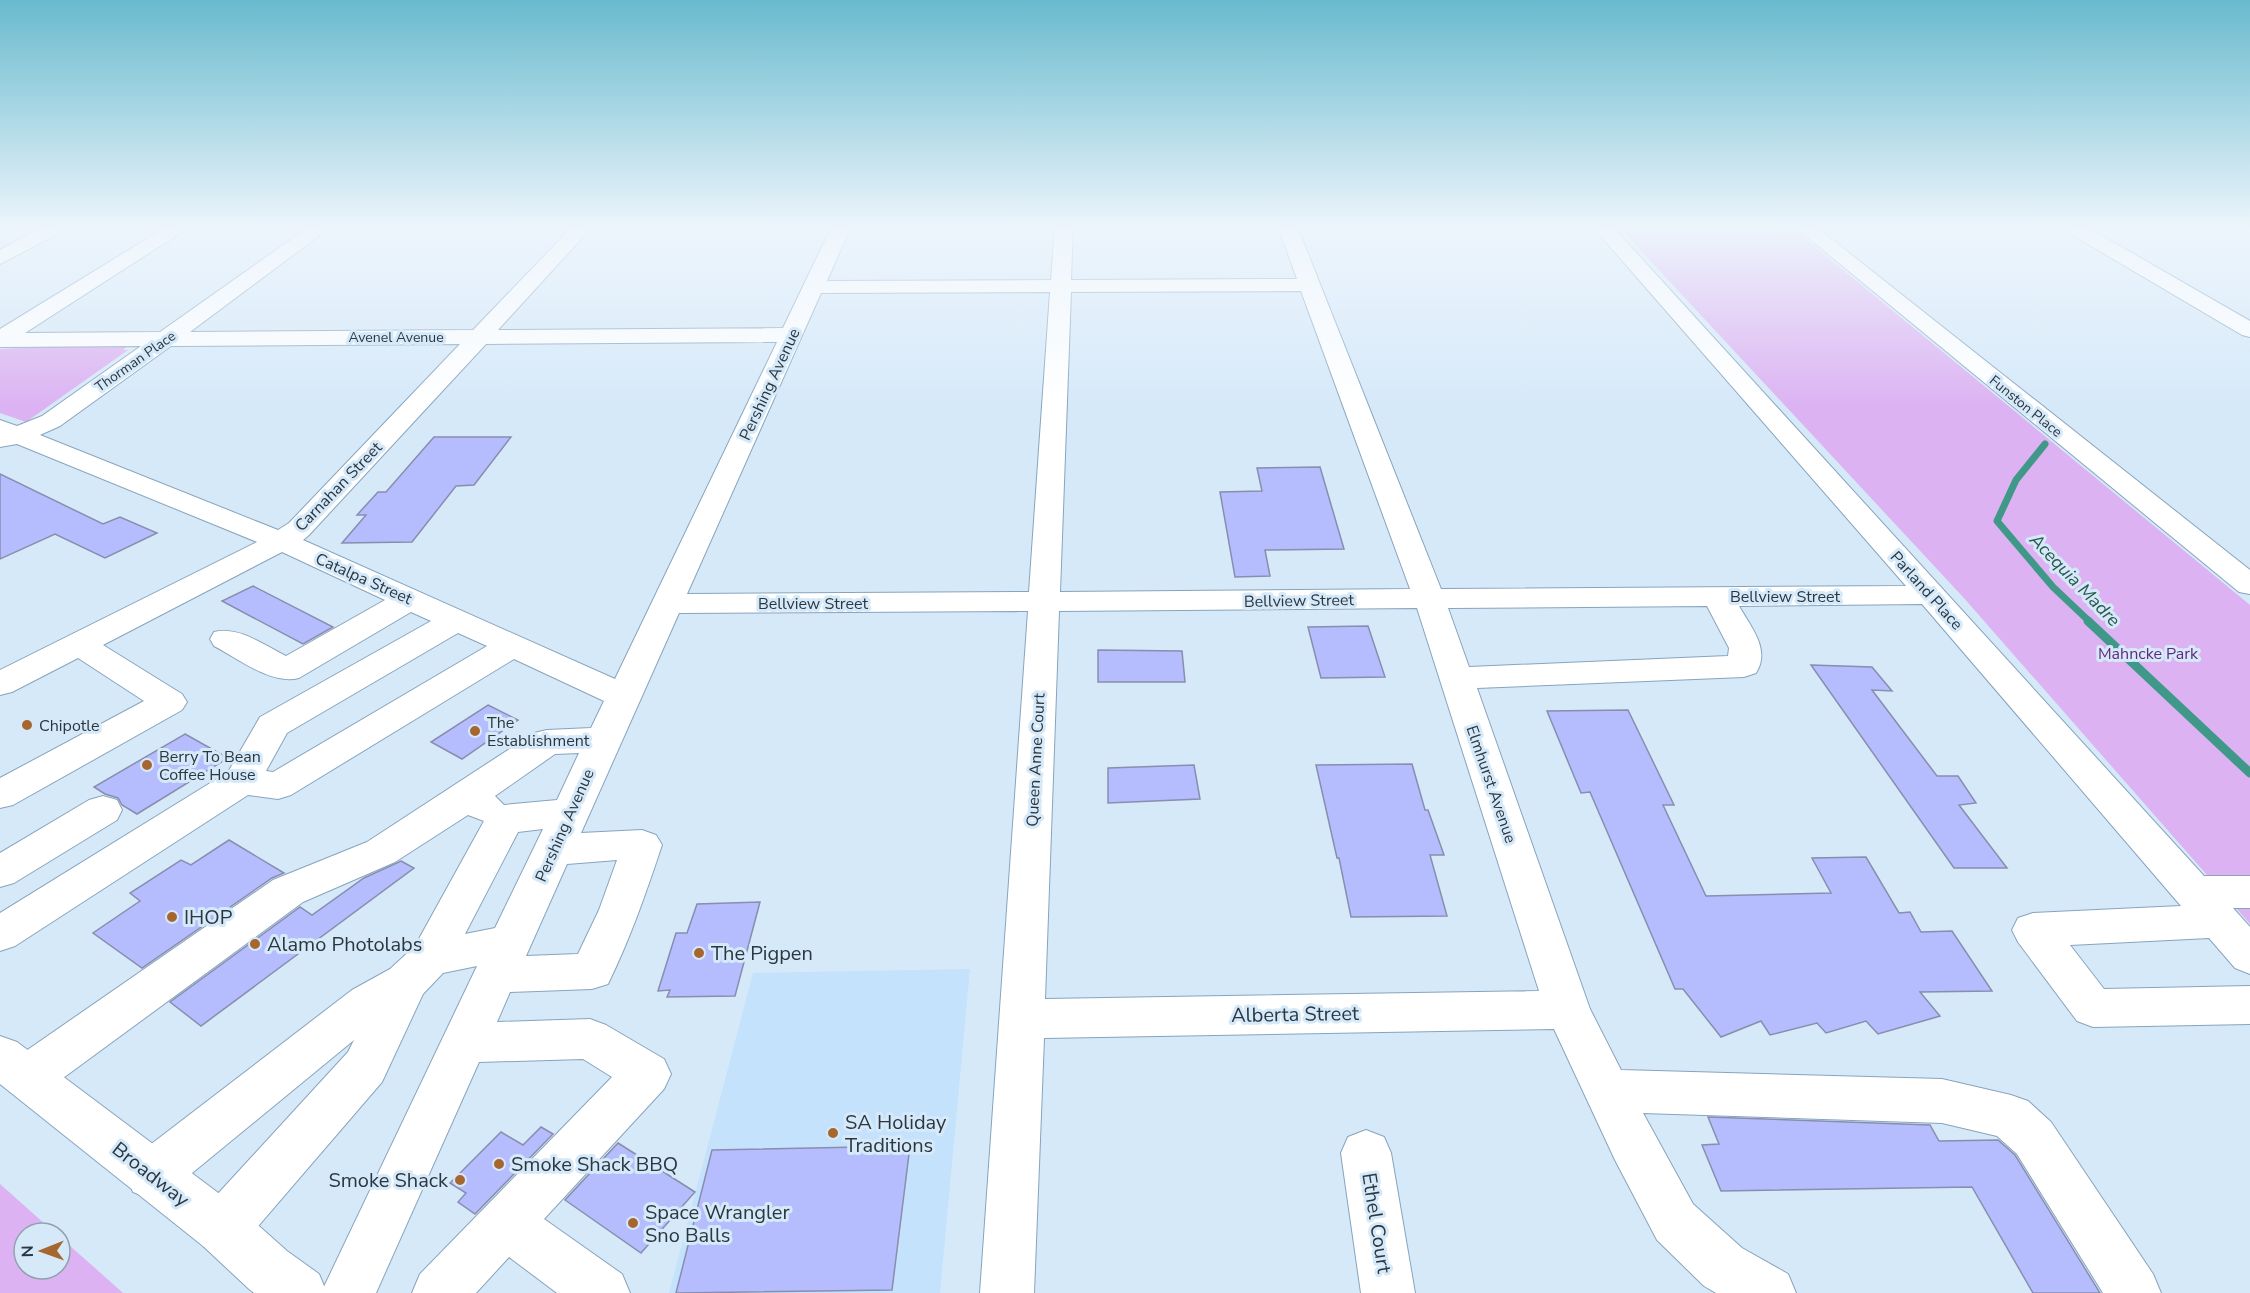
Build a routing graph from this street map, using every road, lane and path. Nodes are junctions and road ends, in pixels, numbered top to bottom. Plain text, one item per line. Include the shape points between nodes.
1 (85, 286) edge
2 (240, 286) edge
3 (527, 286) edge
4 (976, 286) edge
5 (1059, 286) edge
6 (1310, 286) edge
7 (1654, 286) edge
8 (1878, 286) edge
9 (2175, 286) edge
10 (814, 287) joint
11 (2250, 330) edge
12 (792, 335) junction
13 (480, 337) junction
14 (0, 339) edge
15 (168, 339) junction
16 (6, 435) edge
17 (281, 541) junction
18 (2250, 585) edge
19 (1931, 595) junction
20 (1718, 597) junction
21 (1429, 598) junction
22 (410, 599) junction
23 (1043, 602) junction
24 (666, 604) junction
25 (457, 620) junction
26 (226, 639) dead end
27 (78, 644) junction
28 (513, 645) junction
29 (1456, 678) junction
30 (0, 684) edge
31 (624, 696) junction
32 (603, 740) junction
33 (242, 781) junction
34 (0, 795) edge
35 (467, 797) junction
36 (103, 810) dead end
37 (571, 812) junction
38 (505, 819) junction
39 (553, 851) junction
40 (0, 872) edge
41 (2250, 892) edge
42 (2206, 907) junction
43 (0, 934) edge
44 (2250, 956) edge
45 (503, 958) junction
46 (418, 970) junction
47 (2250, 1005) edge
48 (1568, 1010) junction
49 (1022, 1019) junction
50 (463, 1043) junction
51 (13, 1067) edge
52 (1608, 1091) junction
53 (1366, 1153) dead end
54 (152, 1175) junction
55 (505, 1223) junction
56 (222, 1228) junction
57 (592, 1290) edge
58 (300, 1293) edge
59 (348, 1293) edge
60 (439, 1293) edge
61 (1007, 1293) edge
62 (1388, 1293) edge
63 (1769, 1293) edge
64 (2134, 1293) edge

1 - 14 street
2 - 15 street, Thorman Place
3 - 13 street, Carnahan Street
4 - 10 street
5 - 23 street, Queen Anne Court
6 - 21 street, Elmhurst Avenue
7 - 19 street, Parland Place
8 - 18 street, Funston Place
9 - 11 street
10 - 12 street, Pershing Avenue
12 - 13 street, Avenel Avenue
12 - 24 street, Pershing Avenue
13 - 15 street, Avenel Avenue
13 - 17 street, Carnahan Street via 299,529
14 - 15 street, Avenel Avenue
15 - 16 street, Thorman Place via 51,421
16 - 17 street, Catalpa Street
17 - 22 street, Catalpa Street
17 - 27 street, Carnahan Street
19 - 20 street, Bellview Street
19 - 42 street, Parland Place
20 - 21 street, Bellview Street
20 - 29 street via 1746,648 1744,666
21 - 23 street, Bellview Street
21 - 29 street, Elmhurst Avenue
22 - 25 street, Catalpa Street
22 - 26 street via 287,670
23 - 24 street, Bellview Street
23 - 49 street, Queen Anne Court
24 - 31 street, Pershing Avenue
25 - 28 street, Catalpa Street
25 - 33 street via 273,725
27 - 30 street, Carnahan Street
27 - 34 street via 170,702
28 - 31 street, Catalpa Street
28 - 33 street via 278,786
29 - 48 street, Elmhurst Avenue
31 - 32 street, Pershing Avenue
32 - 35 street via 547,742
32 - 37 street, Pershing Avenue
33 - 43 street
35 - 38 street
35 - 51 street via 381,852 288,891
36 - 40 street
37 - 38 street
37 - 39 street, Pershing Avenue
38 - 46 street
39 - 45 street, Pershing Avenue
39 - 45 street via 642,846 620,910 592,971
41 - 42 street
42 - 44 street, Parland Place
42 - 47 street via 2033,930 2093,1008
45 - 46 street
45 - 50 street, Pershing Avenue
46 - 54 street via 368,1003
46 - 56 street via 365,1067
48 - 49 street, Alberta Street
48 - 52 street, Elmhurst Avenue
49 - 61 street, Queen Anne Court
50 - 55 street via 590,1039 647,1074
50 - 59 street, Pershing Avenue
51 - 54 street, Broadway
52 - 63 street, Elmhurst Avenue via 1675,1222 1723,1267
52 - 64 street via 1942,1101 2011,1117 2034,1137
53 - 62 street, Ethel Court
54 - 56 street, Broadway
55 - 57 street
55 - 60 street
56 - 58 street, Broadway

